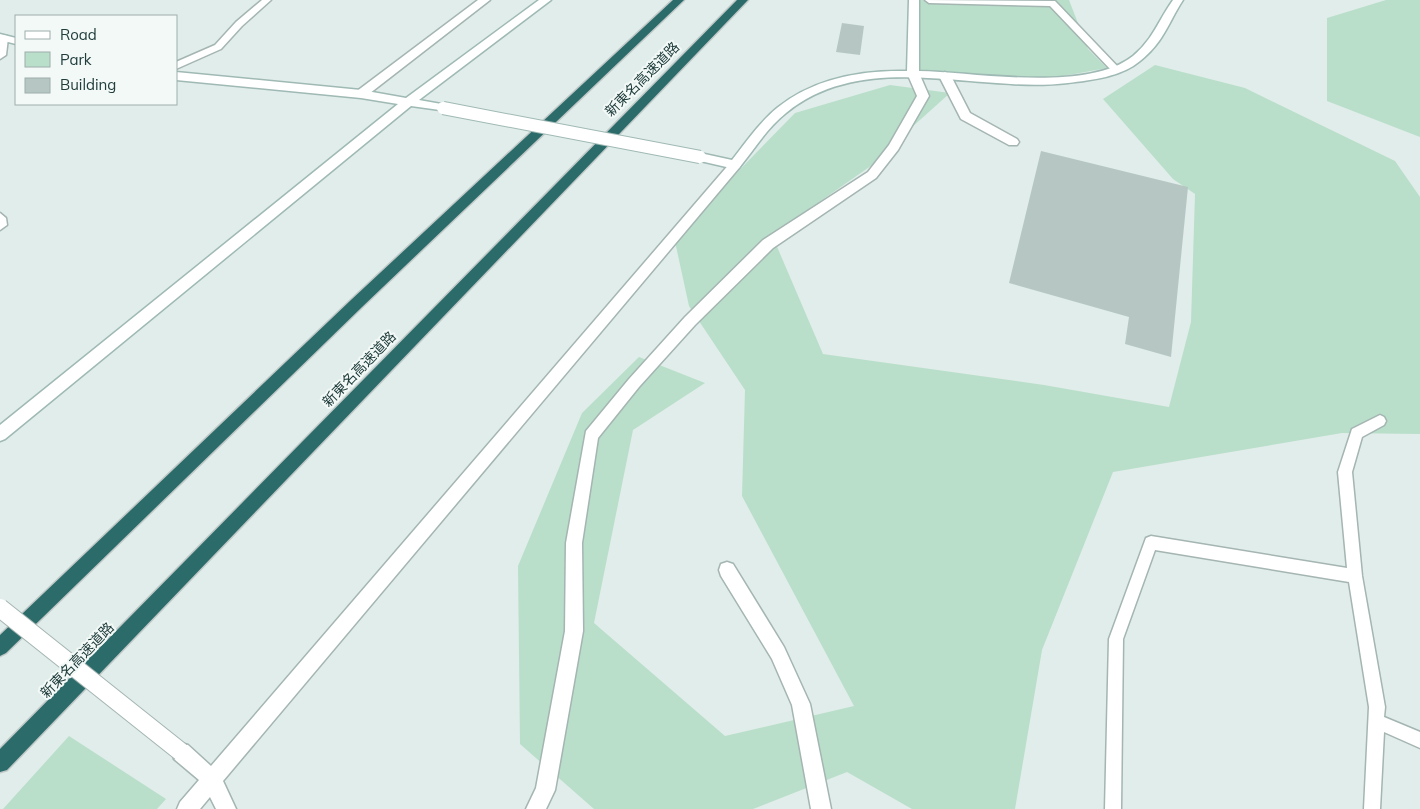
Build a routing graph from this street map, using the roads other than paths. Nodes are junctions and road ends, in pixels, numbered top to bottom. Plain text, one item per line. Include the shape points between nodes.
1 (267, 0) edge
2 (485, 0) edge
3 (546, 0) edge
4 (679, 0) edge
5 (743, 0) edge
6 (914, 0) edge
7 (929, 0) edge
8 (1178, 0) edge
9 (2, 38) edge
10 (15, 41) edge
11 (0, 55) edge
12 (178, 65) edge
13 (1115, 69) junction
14 (914, 73) junction
15 (178, 76) edge
16 (945, 76) junction
17 (361, 94) junction
18 (410, 101) junction
19 (1013, 142) dead end
20 (735, 164) junction
21 (0, 218) edge
22 (0, 225) edge
23 (1380, 422) dead end
24 (0, 434) edge
25 (727, 570) dead end
26 (1356, 576) junction
27 (0, 608) edge
28 (0, 647) edge
29 (1376, 721) junction
30 (1420, 740) edge
31 (0, 763) edge
32 (212, 779) junction
33 (187, 809) edge
34 (226, 809) edge
35 (536, 809) edge
36 (821, 809) edge
37 (1113, 809) edge
38 (1372, 809) edge

1 - 12 lane via 218,47
2 - 17 street
3 - 18 street
4 - 28 highway via 356,304
5 - 31 highway, 新東名高速道路
6 - 14 street
7 - 13 lane via 1052,2
8 - 13 street via 1162,30 1136,59
9 - 10 street
9 - 11 street
13 - 16 street via 1070,80 1032,84
14 - 16 street
14 - 20 street via 828,83 803,95 782,110
14 - 35 street via 924,96 894,147 872,175 768,244 690,321 591,436 574,543 574,631 545,790
15 - 17 street
16 - 19 street via 965,116
17 - 18 street
18 - 20 street, bridge
18 - 24 street
20 - 32 street
21 - 22 street
23 - 26 lane via 1357,433 1345,472
25 - 36 street via 778,654 801,704
26 - 29 lane via 1377,707
26 - 37 lane via 1151,543 1116,639
27 - 32 street, bridge
29 - 30 lane
29 - 38 lane
32 - 33 street
32 - 34 street

